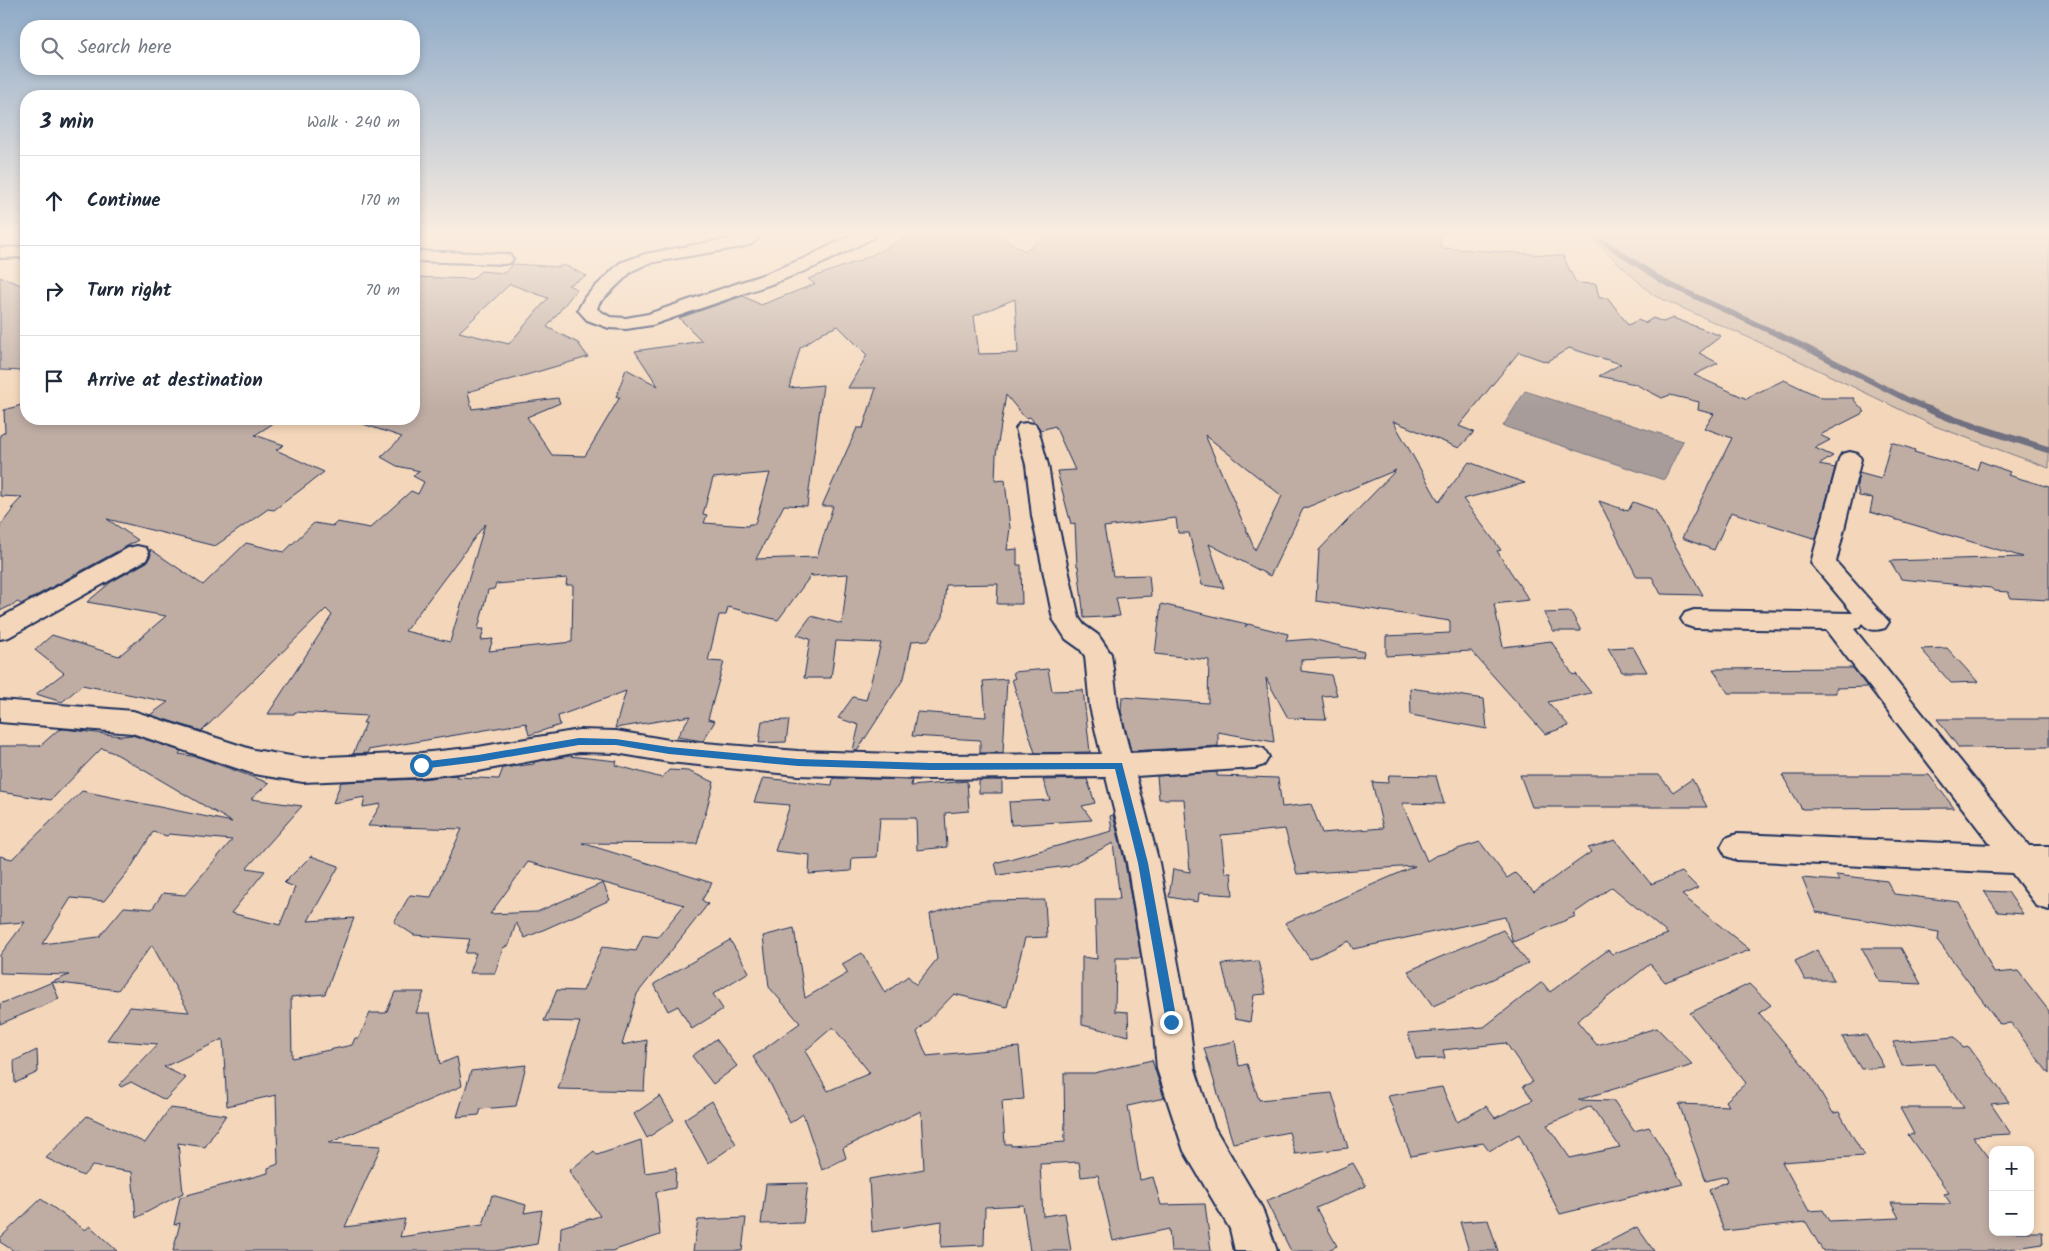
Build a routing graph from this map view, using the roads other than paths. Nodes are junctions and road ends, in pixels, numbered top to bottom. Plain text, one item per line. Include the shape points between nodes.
1 (600, 292) edge
2 (729, 292) edge
3 (1027, 429) dead end
4 (1850, 459) dead end
5 (137, 554) dead end
6 (1694, 619) dead end
7 (1833, 621) junction
8 (0, 630) edge
9 (0, 711) edge
10 (1254, 757) dead end
11 (1119, 765) junction
12 (1737, 847) dead end
13 (2035, 860) edge
14 (2049, 896) edge
15 (1256, 1251) edge

1 - 2 street via 588,310 599,321 632,323
3 - 11 street via 1037,465 1044,516 1066,619 1098,654 1104,708
4 - 7 street via 1823,562 1876,622
5 - 8 street
6 - 7 street
7 - 13 street
9 - 11 street via 133,722 254,762 303,770 421,765 478,759 579,741 616,742 669,751 798,762 930,767
10 - 11 street
11 - 15 street via 1143,863 1176,1069 1198,1136 1248,1222
12 - 13 street
13 - 14 street

